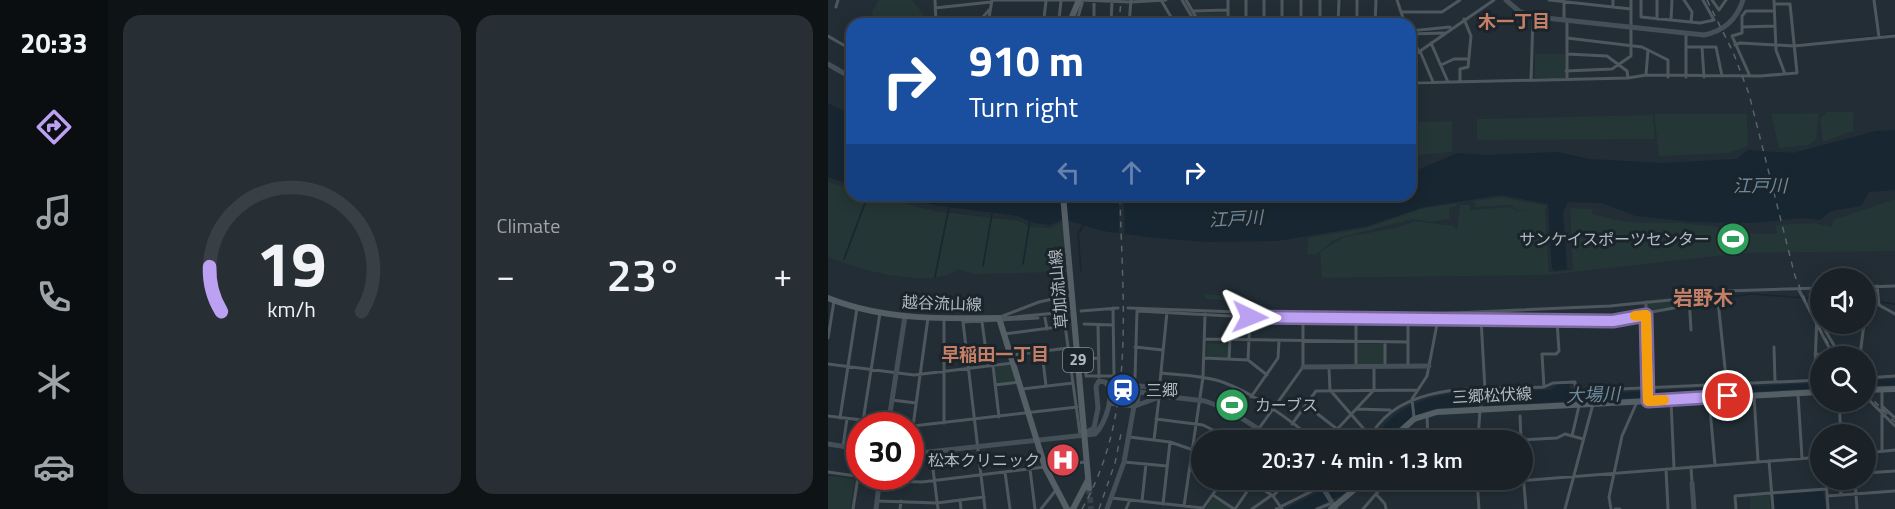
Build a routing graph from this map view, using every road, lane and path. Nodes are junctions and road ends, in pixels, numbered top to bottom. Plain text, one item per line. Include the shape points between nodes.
1 (838, 0) edge
2 (935, 0) edge
3 (1079, 0) edge
4 (1112, 0) edge
5 (1184, 0) edge
6 (1228, 0) edge
7 (1246, 0) edge
8 (1264, 0) edge
9 (1282, 0) edge
10 (1301, 0) edge
11 (1320, 0) edge
12 (1339, 0) edge
13 (1357, 0) edge
14 (1376, 0) edge
15 (1397, 0) edge
16 (1460, 0) edge
17 (1494, 0) edge
18 (1506, 0) edge
19 (1550, 0) edge
20 (1597, 0) edge
21 (1613, 0) edge
22 (1631, 0) edge
23 (1641, 0) edge
24 (1657, 0) edge
25 (1672, 0) edge
26 (1684, 0) edge
27 (1702, 0) edge
28 (1712, 0) edge
29 (1726, 0) edge
30 (1743, 0) edge
31 (1874, 0) edge
32 (1046, 1) edge
33 (1061, 1) edge
34 (1094, 1) edge
35 (1131, 1) edge
36 (1163, 1) edge
37 (1564, 1) edge
38 (992, 2) junction
39 (1579, 2) edge
40 (1774, 2) edge
41 (1597, 5) junction
42 (1613, 7) junction
43 (836, 8) dead end
44 (935, 8) junction
45 (1631, 9) junction
46 (990, 10) junction
47 (1228, 10) junction
48 (1774, 11) junction
49 (1193, 12) junction
50 (1401, 12) junction
51 (1533, 16) junction
52 (936, 18) edge
53 (983, 18) edge
54 (989, 18) edge
55 (1059, 18) joint
56 (1072, 18) edge
57 (1077, 18) edge
58 (1094, 18) edge
59 (1111, 18) edge
60 (1130, 18) edge
61 (1171, 18) edge
62 (1194, 18) edge
63 (1196, 18) edge
64 (1228, 18) edge
65 (1246, 18) edge
66 (1264, 18) edge
67 (1282, 18) edge
68 (1301, 18) edge
69 (1320, 18) edge
70 (1338, 18) edge
71 (1357, 18) edge
72 (1375, 18) edge
73 (1403, 18) edge
74 (1464, 19) junction
75 (1657, 19) junction
76 (1565, 20) junction
77 (1671, 20) junction
78 (1691, 22) junction
79 (1774, 26) junction
80 (1451, 27) junction
81 (1743, 27) junction
82 (1631, 28) junction
83 (1671, 32) junction
84 (1416, 33) edge
85 (1443, 33) junction
86 (1686, 33) junction
87 (1416, 34) edge
88 (828, 36) edge
89 (1878, 36) junction
90 (1895, 36) edge
91 (1567, 38) junction
92 (1431, 43) junction
93 (1776, 44) junction
94 (1416, 45) edge
95 (1631, 45) junction
96 (1735, 45) junction
97 (846, 46) edge
98 (1794, 46) junction
99 (1686, 47) junction
100 (1702, 47) junction
101 (1648, 50) junction
102 (1419, 51) junction
103 (1416, 53) edge
104 (1567, 54) junction
105 (1469, 59) junction
106 (828, 64) edge
107 (1441, 65) junction
108 (1618, 65) junction
109 (1566, 71) junction
110 (846, 74) edge
111 (1749, 74) junction
112 (1785, 74) junction
113 (1646, 75) junction
114 (1722, 76) junction
115 (1668, 77) junction
116 (1686, 77) junction
117 (1704, 77) junction
118 (1628, 78) junction
119 (1567, 79) junction
120 (1531, 80) junction
121 (1416, 82) edge
122 (1433, 82) junction
123 (1448, 82) junction
124 (1460, 82) junction
125 (1064, 201) edge
126 (1877, 286) joint
127 (1895, 286) edge
128 (1810, 288) edge
129 (1798, 289) junction
130 (1717, 292) junction
131 (1072, 294) junction
132 (1689, 297) junction
133 (831, 299) edge
134 (1677, 299) junction
135 (1718, 300) junction
136 (1646, 302) junction
137 (1878, 303) joint
138 (1690, 305) junction
139 (857, 308) junction
140 (1128, 308) dead end
141 (1677, 308) junction
142 (1519, 310) junction
143 (1081, 311) dead end
144 (1067, 312) dead end
145 (1167, 312) junction
146 (1478, 312) junction
147 (880, 313) junction
148 (1205, 314) junction
149 (1646, 314) junction
150 (1810, 314) edge
151 (1895, 314) edge
152 (830, 316) edge
153 (905, 316) junction
154 (1250, 317) junction
155 (1303, 317) junction
156 (1438, 317) junction
157 (928, 318) junction
158 (1038, 318) dead end
159 (1045, 318) dead end
160 (1064, 318) dead end
161 (944, 319) junction
162 (999, 319) junction
163 (1408, 319) junction
164 (1479, 319) junction
165 (1519, 319) junction
166 (1356, 320) junction
167 (1557, 321) junction
168 (982, 322) junction
169 (1084, 324) dead end
170 (1098, 325) junction
171 (1113, 325) junction
172 (1065, 326) junction
173 (1047, 329) junction
174 (1691, 330) dead end
175 (1004, 334) junction
176 (828, 338) edge
177 (1204, 339) junction
178 (1230, 340) junction
179 (1249, 340) junction
180 (1279, 341) junction
181 (1303, 342) junction
182 (1356, 342) junction
183 (1385, 342) junction
184 (1408, 342) junction
185 (1773, 346) dead end
186 (1135, 347) junction
187 (1068, 348) junction
188 (1163, 350) junction
189 (1042, 352) junction
190 (1010, 356) junction
191 (1099, 358) junction
192 (1204, 358) junction
193 (1229, 359) junction
194 (1248, 360) junction
195 (1013, 363) junction
196 (828, 364) edge
197 (990, 366) junction
198 (1329, 366) junction
199 (1356, 366) junction
200 (1374, 366) junction
201 (1385, 366) junction
202 (1408, 366) junction
203 (1429, 366) junction
204 (848, 367) junction
205 (1303, 367) junction
206 (968, 369) junction
207 (871, 370) junction
208 (944, 372) junction
209 (1161, 373) junction
210 (896, 374) junction
211 (920, 374) junction
212 (1267, 375) junction
213 (1895, 376) edge
214 (1203, 377) junction
215 (1876, 377) edge
216 (1135, 378) dead end
217 (1099, 379) junction
218 (1810, 381) edge
219 (1160, 382) dead end
220 (1775, 382) junction
221 (1073, 383) junction
222 (995, 385) junction
223 (1728, 385) junction
224 (1021, 386) junction
225 (1046, 386) junction
226 (1544, 387) junction
227 (1647, 389) junction
228 (1876, 389) edge
229 (1881, 389) junction
230 (1895, 389) edge
231 (1330, 390) junction
232 (1374, 390) junction
233 (1418, 390) junction
234 (1484, 391) junction
235 (1576, 392) junction
236 (1810, 392) edge
237 (1798, 393) junction
238 (1157, 395) junction
239 (1728, 395) junction
240 (1754, 395) junction
241 (1251, 397) junction
242 (1709, 397) junction
243 (1671, 399) junction
244 (892, 400) junction
245 (1200, 400) junction
246 (1412, 400) junction
247 (1648, 400) junction
248 (1637, 401) junction
249 (916, 403) junction
250 (1577, 404) junction
251 (1593, 404) junction
252 (1098, 405) junction
253 (1306, 405) junction
254 (1108, 406) junction
255 (1136, 406) junction
256 (1882, 406) junction
257 (1077, 407) junction
258 (1480, 408) junction
259 (1876, 408) edge
260 (1356, 409) junction
261 (1272, 410) junction
262 (1391, 411) junction
263 (866, 412) edge
264 (890, 412) edge
265 (915, 412) edge
266 (1028, 413) junction
267 (1352, 413) junction
268 (1427, 414) junction
269 (1882, 414) junction
270 (828, 416) edge
271 (1520, 416) dead end
272 (999, 417) junction
273 (840, 418) junction
274 (1414, 418) junction
275 (1895, 418) edge
276 (846, 419) edge
277 (1156, 419) junction
278 (975, 420) junction
279 (944, 423) junction
280 (1197, 423) junction
281 (1292, 424) junction
282 (1406, 424) junction
283 (924, 425) edge
284 (846, 426) edge
285 (1895, 426) edge
286 (1259, 429) joint
287 (1337, 429) joint
288 (1196, 430) edge
289 (1217, 430) edge
290 (1300, 430) edge
291 (1365, 430) edge
292 (1375, 430) edge
293 (1400, 430) edge
294 (1406, 430) edge
295 (1428, 430) edge
296 (1479, 430) edge
297 (1521, 430) edge
298 (1082, 434) junction
299 (1572, 436) junction
300 (1129, 437) junction
301 (1533, 439) edge
302 (1583, 439) junction
303 (1036, 440) junction
304 (1154, 440) junction
305 (1170, 442) junction
306 (828, 444) edge
307 (843, 446) junction
308 (846, 447) edge
309 (978, 447) junction
310 (1191, 447) edge
311 (1895, 450) edge
312 (1882, 451) junction
313 (1876, 452) edge
314 (924, 453) edge
315 (931, 453) junction
316 (1802, 458) junction
317 (1810, 458) edge
318 (1758, 461) junction
319 (1769, 461) junction
320 (1087, 462) junction
321 (1124, 462) junction
322 (1191, 463) edge
323 (1146, 464) junction
324 (1715, 465) junction
325 (1167, 466) junction
326 (1045, 467) junction
327 (1691, 467) junction
328 (1674, 468) junction
329 (1030, 469) junction
330 (1666, 469) junction
331 (1190, 470) joint
332 (1895, 471) edge
333 (828, 472) edge
334 (1005, 472) junction
335 (1876, 472) edge
336 (1614, 473) junction
337 (846, 475) edge
338 (981, 475) junction
339 (1573, 477) junction
340 (1089, 479) junction
341 (924, 480) edge
342 (934, 480) junction
343 (1533, 480) edge
344 (1692, 483) joint
345 (1089, 488) tunnel mouth
346 (856, 490) edge
347 (878, 490) edge
348 (1056, 490) junction
349 (1216, 490) edge
350 (1246, 490) edge
351 (1265, 490) edge
352 (1278, 490) edge
353 (1316, 490) edge
354 (1324, 490) edge
355 (1353, 490) edge
356 (1380, 490) edge
357 (1478, 490) edge
358 (1525, 490) edge
359 (1812, 490) edge
360 (1826, 490) edge
361 (1841, 490) edge
362 (1856, 490) edge
363 (1895, 491) edge
364 (1771, 493) junction
365 (1213, 494) junction
366 (1376, 494) junction
367 (1856, 494) junction
368 (1273, 495) junction
369 (1841, 495) junction
370 (1827, 496) junction
371 (984, 497) junction
372 (1112, 498) junction
373 (960, 500) junction
374 (1130, 500) junction
375 (877, 501) junction
376 (901, 501) junction
377 (1142, 501) junction
378 (919, 502) junction
379 (937, 503) junction
380 (1163, 504) junction
381 (1238, 505) junction
382 (1184, 506) junction
383 (1333, 506) edge
384 (1203, 508) edge
385 (1282, 508) edge
386 (853, 509) edge
387 (876, 509) edge
388 (900, 509) edge
389 (919, 509) edge
390 (938, 509) edge
391 (962, 509) edge
392 (985, 509) edge
393 (1010, 509) edge
394 (1035, 509) edge
395 (1041, 509) edge
396 (1066, 509) edge
397 (1073, 509) edge
398 (1107, 509) edge
399 (1126, 509) edge
400 (1235, 509) edge
401 (1242, 509) edge
402 (1252, 509) edge
403 (1276, 509) edge
404 (1317, 509) edge
405 (1363, 509) edge
406 (1386, 509) edge
407 (1479, 509) edge
408 (1526, 509) edge
409 (1565, 509) edge
410 (1613, 509) edge
411 (1620, 509) edge
412 (1668, 509) edge
413 (1694, 509) edge
414 (1737, 509) edge
415 (1773, 509) edge
416 (1828, 509) edge
417 (1857, 509) edge

1 - 43 street
2 - 44 street
3 - 33 street
3 - 34 street
3 - 56 main road
3 - 57 street
4 - 34 street
4 - 35 street
4 - 59 street
5 - 49 street
5 - 62 street
6 - 47 street
7 - 65 street
8 - 66 street
9 - 67 street
10 - 68 street
11 - 69 street
12 - 70 street
13 - 71 street
14 - 72 street
15 - 50 street
16 - 50 street via 1442,12
17 - 74 street
18 - 51 street via 1520,12
19 - 37 street
20 - 41 street
21 - 42 street
22 - 45 street
23 - 75 street via 1641,17
24 - 75 street
25 - 77 street
26 - 78 street via 1692,12
27 - 78 street via 1714,20
28 - 29 street via 1719,10
30 - 86 street via 1738,14 1721,29 1704,34
31 - 89 street
32 - 33 street
32 - 38 street
32 - 55 street via 1044,18
33 - 55 street
34 - 58 street
35 - 36 street
35 - 60 street
36 - 61 street
37 - 39 street
37 - 76 street
38 - 44 street
38 - 46 street
39 - 41 street
40 - 48 street
40 - 98 street via 1789,2
41 - 42 street
42 - 45 street
44 - 52 street
45 - 82 street
46 - 53 street
46 - 54 street
47 - 49 street
47 - 64 street
48 - 79 street
48 - 81 street via 1746,10
49 - 63 street
50 - 73 street
51 - 76 street
51 - 120 street
74 - 80 street
74 - 105 street via 1471,36
75 - 77 street
76 - 82 street
76 - 91 street
77 - 78 street
77 - 83 street
79 - 81 street
79 - 93 street
80 - 84 street
80 - 85 street
81 - 96 street via 1742,33 1732,36
82 - 83 street
82 - 95 street
83 - 86 street
85 - 87 street
85 - 92 street
86 - 99 street
88 - 97 street
89 - 90 street
89 - 98 street
91 - 95 street
91 - 104 street
92 - 102 street
92 - 107 street
93 - 96 street
93 - 98 street
93 - 112 street
94 - 102 street
95 - 101 street
95 - 108 street via 1631,56
96 - 111 street
98 - 112 street via 1797,73
99 - 100 street
99 - 116 street
100 - 114 street via 1716,47
100 - 117 street
101 - 113 street
101 - 115 street via 1668,60
102 - 103 street
102 - 122 street
104 - 108 street via 1607,56
104 - 109 street
105 - 107 street via 1454,59
105 - 124 street via 1468,67 1460,70
106 - 110 street
107 - 123 street
108 - 109 street via 1612,69
108 - 118 street via 1627,71
109 - 119 street
111 - 112 street
111 - 114 street
113 - 115 street
113 - 118 street
114 - 117 street
115 - 116 street
116 - 117 street
118 - 119 street
119 - 120 street
120 - 124 street
121 - 122 street
122 - 123 street
123 - 124 street
125 - 131 main road, 草加流山線 / 29
126 - 127 street
126 - 137 street
128 - 129 street
129 - 130 street
129 - 150 street
130 - 132 street
130 - 135 street
131 - 162 street via 1039,302
131 - 298 main road, 草加流山線 / 29
132 - 134 street
132 - 138 street
133 - 139 main road, 越谷流山線
133 - 152 street
134 - 136 street
134 - 141 street
135 - 138 street
135 - 223 street
136 - 142 street
136 - 149 street
137 - 151 street
138 - 141 street
138 - 174 street
139 - 147 main road, 越谷流山線
139 - 204 street
140 - 155 street
141 - 149 street
142 - 146 street
142 - 165 street
143 - 171 street via 1115,308
144 - 162 street
145 - 148 street
145 - 186 street via 1137,311
145 - 188 street
146 - 156 street
146 - 164 street
147 - 153 main road, 越谷流山線
147 - 207 street
148 - 154 street
148 - 177 street
149 - 167 street via 1613,321
149 - 227 street
152 - 176 street
153 - 157 main road, 越谷流山線
153 - 210 street
154 - 155 street
154 - 179 street
155 - 156 street
155 - 166 street
155 - 181 street
156 - 163 street
156 - 164 street
156 - 203 street
157 - 161 main road, 越谷流山線
157 - 211 street
158 - 162 street
159 - 173 street
160 - 172 street
161 - 162 main road, 越谷流山線
161 - 208 street
162 - 168 street
162 - 175 main road, 越谷流山線
163 - 166 street
163 - 184 street
164 - 165 street
164 - 234 street
165 - 167 street
166 - 182 street
167 - 226 street via 1559,351 1542,354
168 - 197 street
168 - 206 street via 963,322
169 - 170 street
170 - 171 street
170 - 191 street
171 - 217 street via 1114,376
172 - 173 street
172 - 187 street
173 - 175 street
175 - 190 main road, 越谷流山線
177 - 178 street
177 - 192 street
178 - 179 street
178 - 193 street
179 - 180 street
179 - 194 street
180 - 181 street
180 - 212 street via 1278,358
181 - 182 street
181 - 205 street
182 - 183 street
182 - 199 street
183 - 184 street
183 - 201 street
184 - 202 street
185 - 220 street
186 - 188 street
186 - 216 street
187 - 189 street
187 - 221 street
188 - 209 street
189 - 190 street
189 - 225 street
190 - 195 main road, 越谷流山線
191 - 217 street
191 - 217 street via 1086,360 1086,376
192 - 193 street
192 - 214 street
193 - 194 street
194 - 212 street
195 - 197 street
195 - 224 main road, 越谷流山線
196 - 204 street
197 - 206 street
197 - 222 street
198 - 199 street
198 - 205 street
198 - 231 street
199 - 200 street
200 - 201 street
200 - 232 street
201 - 202 street
202 - 203 street
203 - 233 street
204 - 207 street
204 - 273 street
205 - 261 street
206 - 208 street
206 - 278 street
207 - 210 street
207 - 263 street
208 - 211 street
208 - 279 street
209 - 214 street
209 - 219 street
210 - 211 street
210 - 244 street
211 - 249 street
212 - 241 street
213 - 215 street
214 - 241 street
214 - 245 street
217 - 252 street
217 - 254 street via 1109,387
218 - 220 street
220 - 223 street
221 - 225 street
221 - 257 street
222 - 224 street
222 - 272 street
223 - 227 street
223 - 239 street
224 - 225 street
224 - 266 main road, 越谷流山線
226 - 234 street
226 - 235 street via 1575,382
227 - 235 street
227 - 247 street
228 - 229 main road
229 - 230 main road
229 - 256 street
231 - 232 street
231 - 253 street via 1316,391
231 - 267 street
232 - 233 street
232 - 260 street
233 - 246 street
234 - 246 street via 1439,393
234 - 258 street
235 - 250 street
236 - 237 main road, 三郷松伏線
237 - 240 main road, 三郷松伏線
237 - 316 street
238 - 245 street
238 - 255 street
238 - 255 street via 1154,387 1139,386
238 - 277 street
239 - 240 main road, 三郷松伏線
239 - 242 main road, 三郷松伏線
240 - 318 street
241 - 261 street
242 - 243 main road, 三郷松伏線
242 - 324 street
243 - 247 main road, 三郷松伏線
243 - 328 street
244 - 249 street
244 - 264 street
245 - 280 street
245 - 286 street via 1229,410
246 - 262 street
246 - 274 street
247 - 248 main road, 三郷松伏線
248 - 251 main road, 三郷松伏線
248 - 336 street via 1622,436
249 - 265 street
250 - 251 main road, 三郷松伏線
250 - 258 main road, 三郷松伏線
250 - 299 street
251 - 302 street
252 - 254 street via 1104,410
252 - 298 street via 1094,429
253 - 281 street
253 - 287 street
254 - 255 street
254 - 298 street via 1097,433
255 - 300 street
256 - 269 street
256 - 275 street
257 - 266 street
257 - 298 street
258 - 268 main road, 三郷松伏線
258 - 296 street
259 - 269 street
260 - 262 street
260 - 267 street
261 - 281 street
261 - 286 street
262 - 292 street
266 - 272 street
266 - 303 main road, 越谷流山線
267 - 287 street
267 - 291 street
268 - 274 main road, 三郷松伏線
268 - 295 street
269 - 285 street
269 - 312 street
270 - 273 street
271 - 297 street
272 - 278 street
273 - 276 street
274 - 282 main road, 三郷松伏線
277 - 280 street
277 - 304 street
278 - 279 street
278 - 309 street
279 - 283 street
280 - 288 street
280 - 289 street
281 - 290 street
282 - 293 main road, 三郷松伏線
282 - 294 street
284 - 307 street
298 - 303 street
298 - 320 main road, 草加流山線 / 29
299 - 301 street via 1559,434 1557,438
299 - 302 street
300 - 304 street
300 - 321 street
302 - 339 street
303 - 309 street
303 - 326 main road, 越谷流山線
304 - 305 street
305 - 310 street
305 - 325 street
306 - 307 street
307 - 308 street
309 - 315 street
309 - 338 street
311 - 312 street
312 - 313 street
314 - 315 street
315 - 342 street
316 - 317 street
316 - 319 street
318 - 319 street
318 - 324 street
319 - 364 street
320 - 326 street
320 - 340 main road, 草加流山線 / 29
321 - 323 street
321 - 372 street
322 - 331 street
323 - 325 street
323 - 377 street
324 - 327 street
325 - 380 street
326 - 329 street
326 - 348 main road, 越谷流山線
327 - 328 street
327 - 344 street
328 - 330 street
329 - 334 street
329 - 394 street
330 - 336 street
330 - 412 street
331 - 382 street
332 - 335 street
333 - 337 street
334 - 338 street
334 - 393 street
336 - 339 street
336 - 410 street via 1609,497
338 - 342 street
338 - 371 street
339 - 343 street
339 - 409 street
340 - 345 main road, 草加流山線 / 29
340 - 397 main road
341 - 342 street
342 - 379 street
344 - 413 street
346 - 386 street
347 - 375 street
348 - 395 street
348 - 396 main road, 越谷流山線
349 - 365 street
350 - 381 street
351 - 368 street
352 - 368 street
353 - 385 street
354 - 383 street
355 - 383 main road
356 - 366 street
357 - 407 street
358 - 408 street
359 - 364 street
360 - 370 street
361 - 369 street
362 - 367 street
363 - 367 street
364 - 414 street via 1735,496
364 - 415 street
365 - 384 street
365 - 400 street
366 - 405 street
366 - 406 street
367 - 369 street
367 - 417 street
368 - 385 street
368 - 402 street
369 - 370 street
370 - 416 street
371 - 373 street
371 - 392 street
372 - 374 street
372 - 398 street
373 - 379 street
373 - 391 street
374 - 377 street
374 - 399 street
375 - 376 street
375 - 387 street
376 - 378 street
376 - 388 street
377 - 380 street
378 - 379 street
378 - 389 street
379 - 390 street
380 - 382 street
381 - 400 street
381 - 401 street
382 - 384 street
383 - 404 street
385 - 403 street
410 - 411 street

